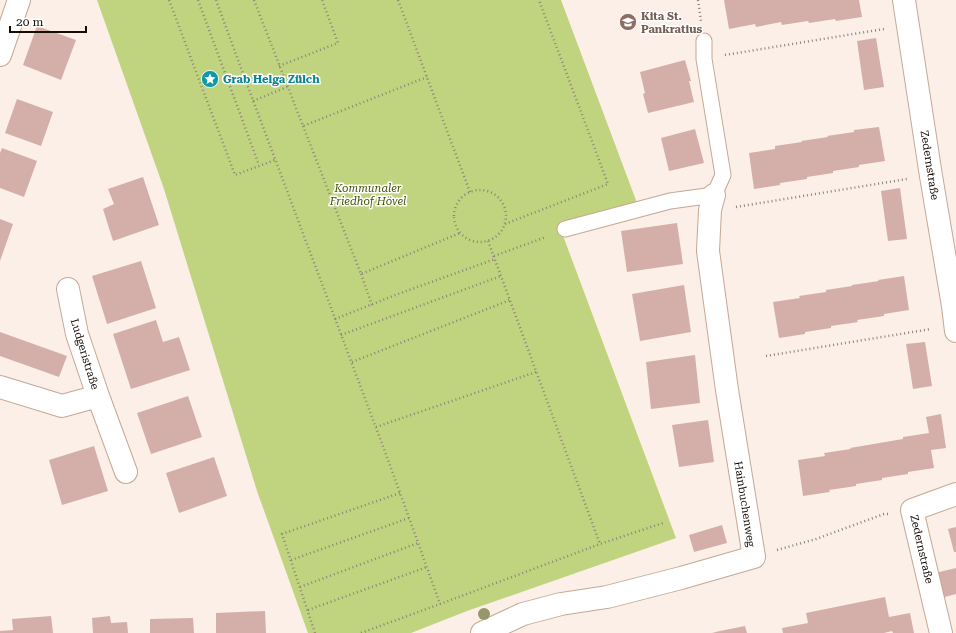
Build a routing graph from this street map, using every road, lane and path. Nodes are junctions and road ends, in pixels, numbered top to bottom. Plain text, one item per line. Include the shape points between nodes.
1 (19, 0) edge
2 (169, 0) edge
3 (198, 0) edge
4 (216, 0) edge
5 (254, 0) edge
6 (322, 0) edge
7 (398, 0) edge
8 (539, 0) edge
9 (904, 0) edge
10 (908, 25) junction
11 (704, 41) dead end
12 (0, 55) edge
13 (704, 59) junction
14 (279, 66) junction
15 (427, 77) junction
16 (287, 87) junction
17 (253, 101) junction
18 (303, 126) junction
19 (275, 160) junction
20 (259, 166) junction
21 (931, 176) junction
22 (470, 192) junction
23 (712, 203) junction
24 (505, 224) junction
25 (565, 230) joint
26 (460, 233) junction
27 (488, 241) junction
28 (495, 258) junction
29 (361, 274) junction
30 (501, 276) junction
31 (68, 289) dead end
32 (510, 300) junction
33 (372, 304) junction
34 (335, 319) junction
35 (956, 328) edge
36 (341, 335) junction
37 (766, 356) dead end
38 (352, 362) junction
39 (536, 372) junction
40 (0, 387) edge
41 (98, 396) junction
42 (376, 427) junction
43 (126, 472) dead end
44 (400, 493) junction
45 (956, 494) edge
46 (912, 510) junction
47 (409, 518) junction
48 (663, 523) dead end
49 (418, 543) junction
50 (600, 544) junction
51 (754, 557) junction
52 (291, 560) junction
53 (427, 567) junction
54 (300, 587) junction
55 (440, 604) junction
56 (308, 610) junction
57 (315, 633) edge
58 (360, 633) edge
59 (482, 633) edge
60 (941, 633) edge

1 - 12 street
2 - 20 path via 235,176
3 - 20 path
4 - 17 path
5 - 14 path
6 - 14 path via 338,43
7 - 15 path
8 - 24 path via 608,184
9 - 10 street, Zedernstraße
10 - 13 path
10 - 21 street, Zedernstraße
11 - 13 lane
13 - 23 lane via 723,176
14 - 16 path
15 - 18 path
15 - 22 path
16 - 17 path
16 - 18 path
17 - 19 path
18 - 29 path
19 - 20 path
19 - 34 path
21 - 23 path via 738,207
21 - 35 street, Zedernstraße
22 - 24 path via 483,190 496,195 506,212
22 - 26 path via 458,202 454,213 454,222
23 - 25 lane via 670,201
23 - 51 street, Hainbuchenweg via 708,251
24 - 27 path via 500,233
25 - 28 path
26 - 27 path via 474,242
26 - 29 path
27 - 28 path
28 - 30 path
28 - 33 path
29 - 33 path
30 - 32 path
30 - 36 path
31 - 41 street, Ludgeristraße via 77,334
32 - 38 path
32 - 39 path
33 - 34 path
34 - 36 path
35 - 37 path
36 - 38 path
38 - 42 path
39 - 42 path
39 - 50 path
40 - 41 street, Ludgeristraße via 62,406
41 - 43 street, Ludgeristraße
42 - 44 path
44 - 47 path
44 - 52 path via 282,534
45 - 46 street, Zedernstraße
46 - 51 path via 884,514 810,541
46 - 60 street, Zedernstraße
47 - 49 path
47 - 52 path
48 - 50 path
49 - 53 path
49 - 54 path
50 - 55 path
51 - 59 street, Hainbuchenweg via 607,597 561,604 523,614
52 - 54 path
53 - 55 path
53 - 56 path
54 - 56 path
55 - 58 path
56 - 57 path

